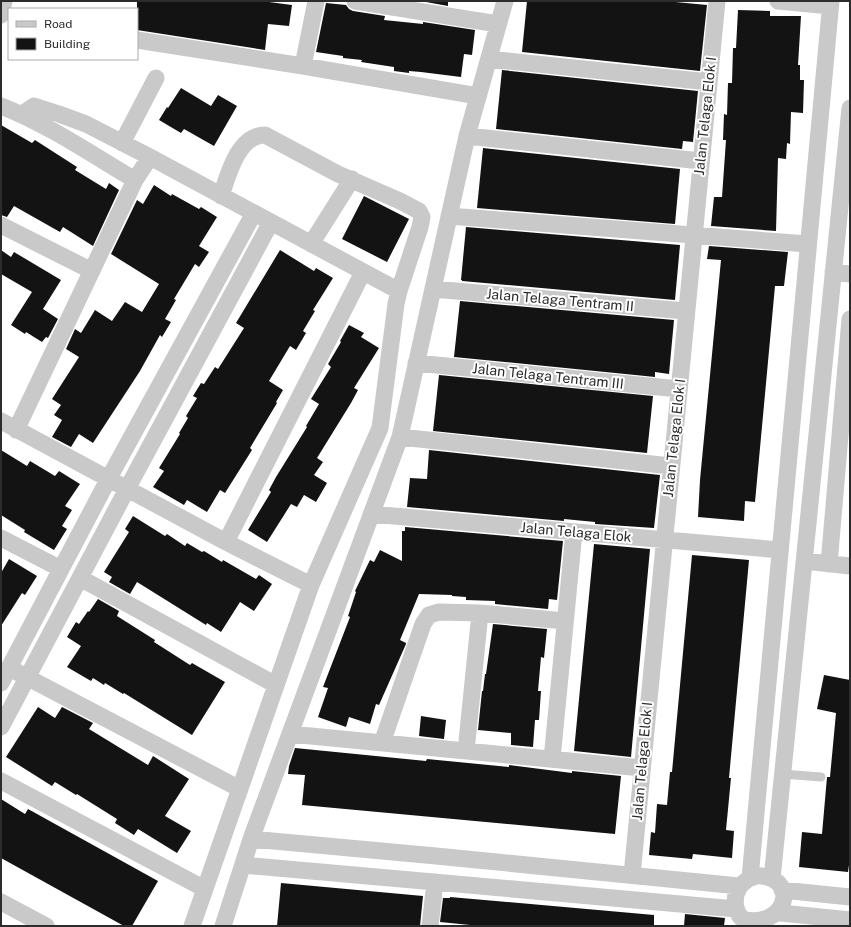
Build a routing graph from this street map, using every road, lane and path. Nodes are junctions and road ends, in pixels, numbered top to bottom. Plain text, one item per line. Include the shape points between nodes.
1 (4, 1) edge
2 (316, 1) edge
3 (355, 1) edge
4 (505, 1) edge
5 (716, 1) edge
6 (778, 1) edge
7 (830, 4) edge
8 (1, 15) edge
9 (498, 24) junction
10 (138, 40) edge
11 (489, 59) junction
12 (303, 66) junction
13 (156, 78) dead end
14 (709, 82) junction
15 (478, 96) junction
16 (1, 106) edge
17 (850, 108) edge
18 (22, 114) junction
19 (467, 136) junction
20 (122, 143) junction
21 (150, 157) junction
22 (701, 162) junction
23 (135, 180) junction
24 (352, 180) junction
25 (221, 196) junction
26 (254, 213) junction
27 (449, 216) junction
28 (271, 222) junction
29 (1, 225) edge
30 (694, 235) junction
31 (311, 244) junction
32 (808, 244) junction
33 (92, 271) junction
34 (363, 272) junction
35 (833, 272) junction
36 (850, 274) edge
37 (433, 289) junction
38 (399, 291) junction
39 (686, 311) junction
40 (850, 319) edge
41 (416, 363) junction
42 (679, 389) junction
43 (1, 421) edge
44 (16, 430) junction
45 (400, 437) junction
46 (671, 466) junction
47 (109, 478) junction
48 (127, 489) junction
49 (371, 514) junction
50 (574, 532) junction
51 (1, 538) edge
52 (664, 540) junction
53 (226, 542) junction
54 (780, 550) junction
55 (804, 561) junction
56 (830, 564) junction
57 (850, 566) edge
58 (61, 569) junction
59 (80, 578) junction
60 (312, 586) junction
61 (480, 613) junction
62 (565, 621) junction
63 (5, 666) edge
64 (27, 678) junction
65 (1, 683) edge
66 (276, 686) junction
67 (1, 727) edge
68 (290, 734) junction
69 (382, 743) junction
70 (466, 751) junction
71 (552, 759) junction
72 (642, 768) junction
73 (782, 774) junction
74 (821, 777) dead end
75 (1, 781) edge
76 (240, 789) junction
77 (251, 839) junction
78 (243, 865) junction
79 (632, 875) junction
80 (435, 882) junction
81 (745, 882) junction
82 (777, 885) junction
83 (205, 889) junction
84 (850, 897) edge
85 (1, 902) edge
86 (740, 918) edge
87 (850, 920) edge
88 (773, 921) edge
89 (46, 926) edge
90 (192, 926) edge
91 (223, 926) edge
92 (430, 926) edge

1 - 8 street
2 - 12 street
3 - 9 street
4 - 9 street
5 - 14 street, Jalan Telaga Elok I
6 - 7 street
7 - 32 street
9 - 11 street
10 - 12 street
11 - 14 street
11 - 15 street
12 - 15 street
13 - 20 street
14 - 22 street, Jalan Telaga Elok I
15 - 19 street
16 - 18 street
17 - 35 street
18 - 20 street via 34,106 86,124
18 - 23 street
19 - 22 street
19 - 27 street
20 - 21 street
21 - 23 street
21 - 25 street
22 - 30 street, Jalan Telaga Elok I
23 - 33 street
24 - 25 street via 265,135 258,135 244,145 231,166
24 - 31 street
24 - 38 street via 419,211 422,217
25 - 26 street
26 - 28 street
26 - 47 street
27 - 30 street
27 - 37 street
28 - 31 street
28 - 48 street
29 - 33 street
30 - 32 street
30 - 39 street, Jalan Telaga Elok I
31 - 34 street
32 - 54 street
33 - 44 street
34 - 38 street
34 - 53 street
35 - 36 street
35 - 55 street
37 - 39 street, Jalan Telaga Tentram II
37 - 41 street
38 - 60 street via 380,428
39 - 42 street, Jalan Telaga Elok I
40 - 56 street
41 - 42 street, Jalan Telaga Tentram III
41 - 45 street
42 - 46 street, Jalan Telaga Elok I
43 - 44 street
44 - 47 street
45 - 46 street
45 - 49 street
46 - 52 street, Jalan Telaga Elok I
47 - 48 street
47 - 58 street
48 - 53 street
48 - 59 street
49 - 50 street, Jalan Telaga Elok
49 - 68 street
50 - 52 street, Jalan Telaga Elok
50 - 62 street
51 - 58 street
52 - 54 street, Jalan Telaga Elok
52 - 72 street, Jalan Telaga Elok I
53 - 60 street
54 - 81 street
55 - 56 street
55 - 73 street
56 - 57 street
58 - 63 street
59 - 64 street
59 - 66 street
60 - 66 street
61 - 62 street
61 - 69 street via 439,612 429,615 423,624
61 - 70 street
62 - 71 street
63 - 64 street
63 - 65 street
64 - 67 street
64 - 76 street
66 - 76 street
68 - 69 street
68 - 77 street
69 - 70 street
70 - 71 street
71 - 72 street
72 - 79 street, Jalan Telaga Elok I
73 - 74 lane
73 - 82 street
75 - 83 street
76 - 83 street
77 - 78 street
77 - 79 street
78 - 80 street
78 - 91 street
79 - 81 street
80 - 86 street
80 - 92 street
81 - 82 street via 761,876
81 - 86 street via 735,897
82 - 84 street
82 - 88 street via 785,902
83 - 90 street
85 - 89 street
86 - 88 street via 755,925
87 - 88 street

